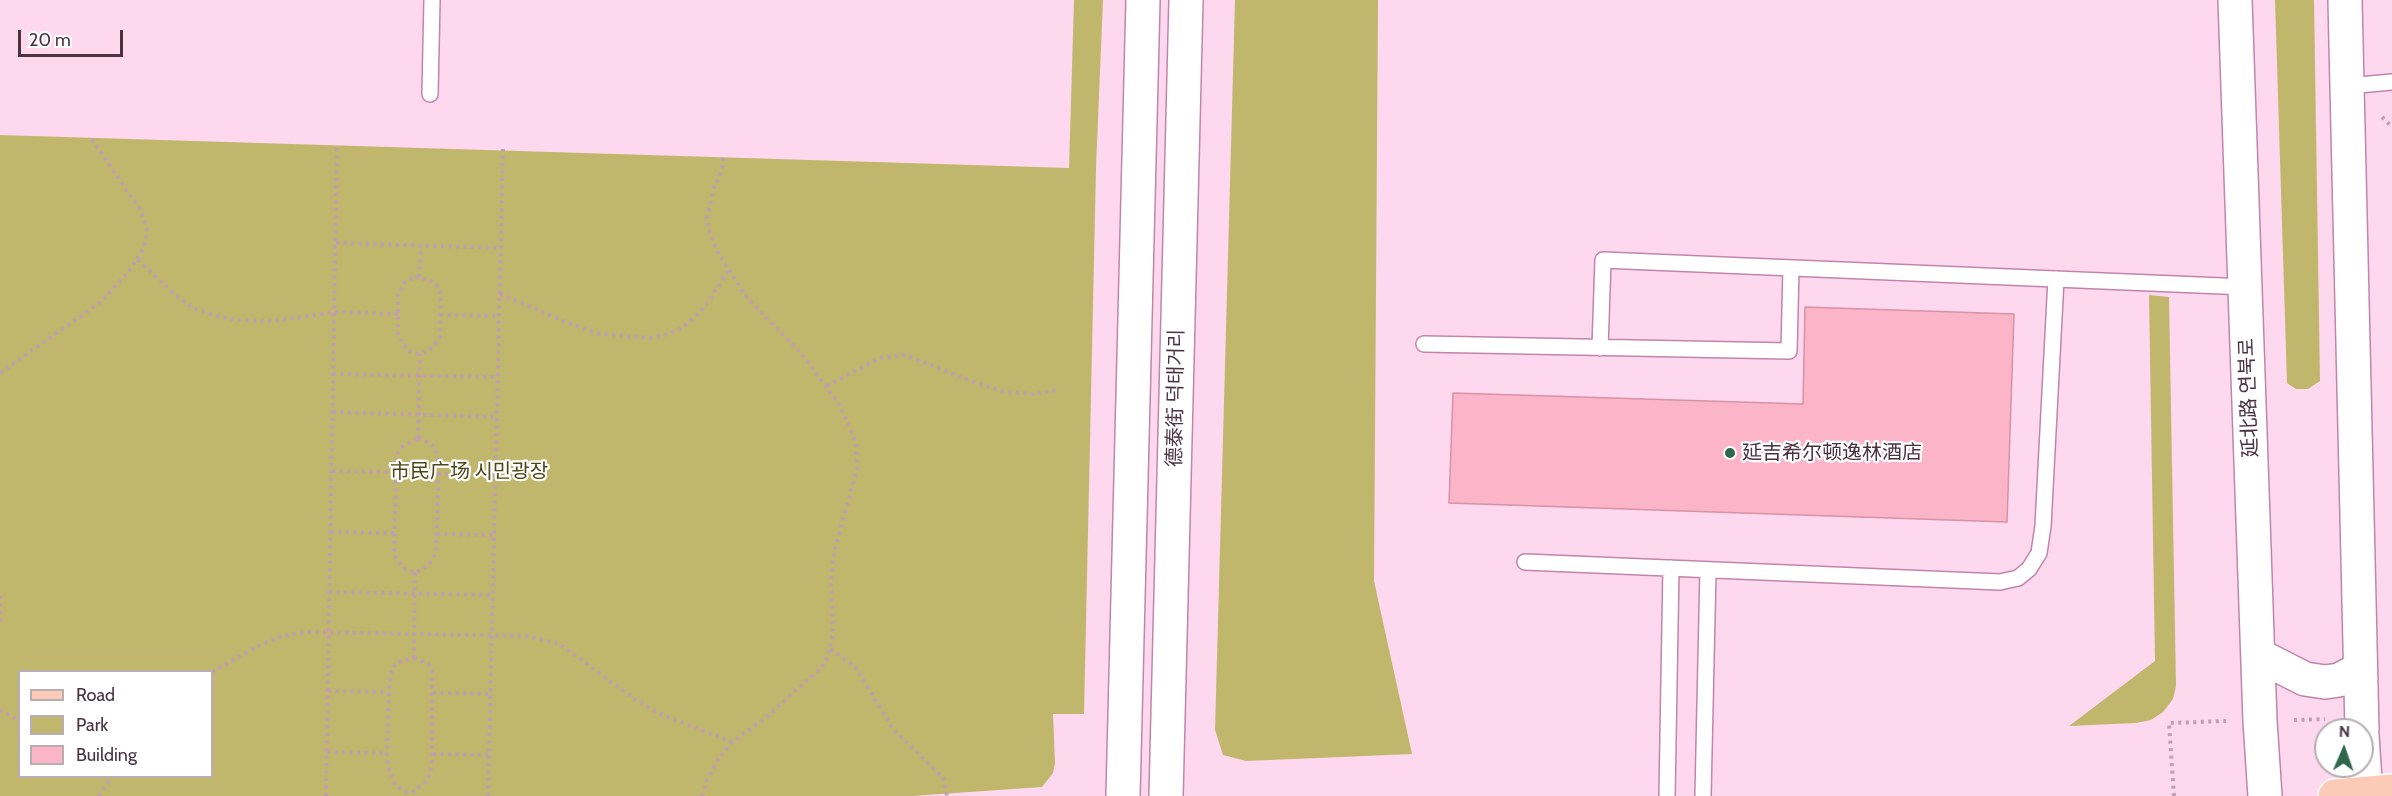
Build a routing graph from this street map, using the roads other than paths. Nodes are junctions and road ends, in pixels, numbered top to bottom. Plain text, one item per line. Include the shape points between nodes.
1 (432, 0) edge
2 (1143, 0) edge
3 (1186, 0) edge
4 (2235, 0) edge
5 (2345, 0) edge
6 (2392, 82) edge
7 (2348, 86) junction
8 (430, 94) dead end
9 (1791, 268) junction
10 (2056, 279) junction
11 (2246, 287) junction
12 (1424, 344) dead end
13 (1600, 348) junction
14 (1526, 562) dead end
15 (1671, 568) junction
16 (1708, 570) junction
17 (2258, 655) junction
18 (2360, 669) junction
19 (2362, 718) edge
20 (2364, 778) edge
21 (2365, 794) edge
22 (1123, 796) edge
23 (1166, 796) edge
24 (1667, 796) edge
25 (1703, 796) edge
26 (2265, 796) edge

1 - 8 lane
2 - 22 main road
3 - 23 main road, 德泰街 덕태거리
4 - 11 main road, 延北路 연북로
5 - 7 main road
6 - 7 lane
7 - 18 main road
9 - 10 lane
9 - 13 lane via 1790,351
9 - 13 lane via 1604,260
10 - 11 lane
10 - 16 lane via 2043,526 2039,553 2029,569 2018,578 2000,582
11 - 17 main road, 延北路 연북로
12 - 13 lane
14 - 15 lane
15 - 16 lane
15 - 24 lane
16 - 25 lane
17 - 18 main road via 2305,679 2325,682
17 - 26 main road, 延北路 연북로
18 - 19 main road
20 - 21 main road

